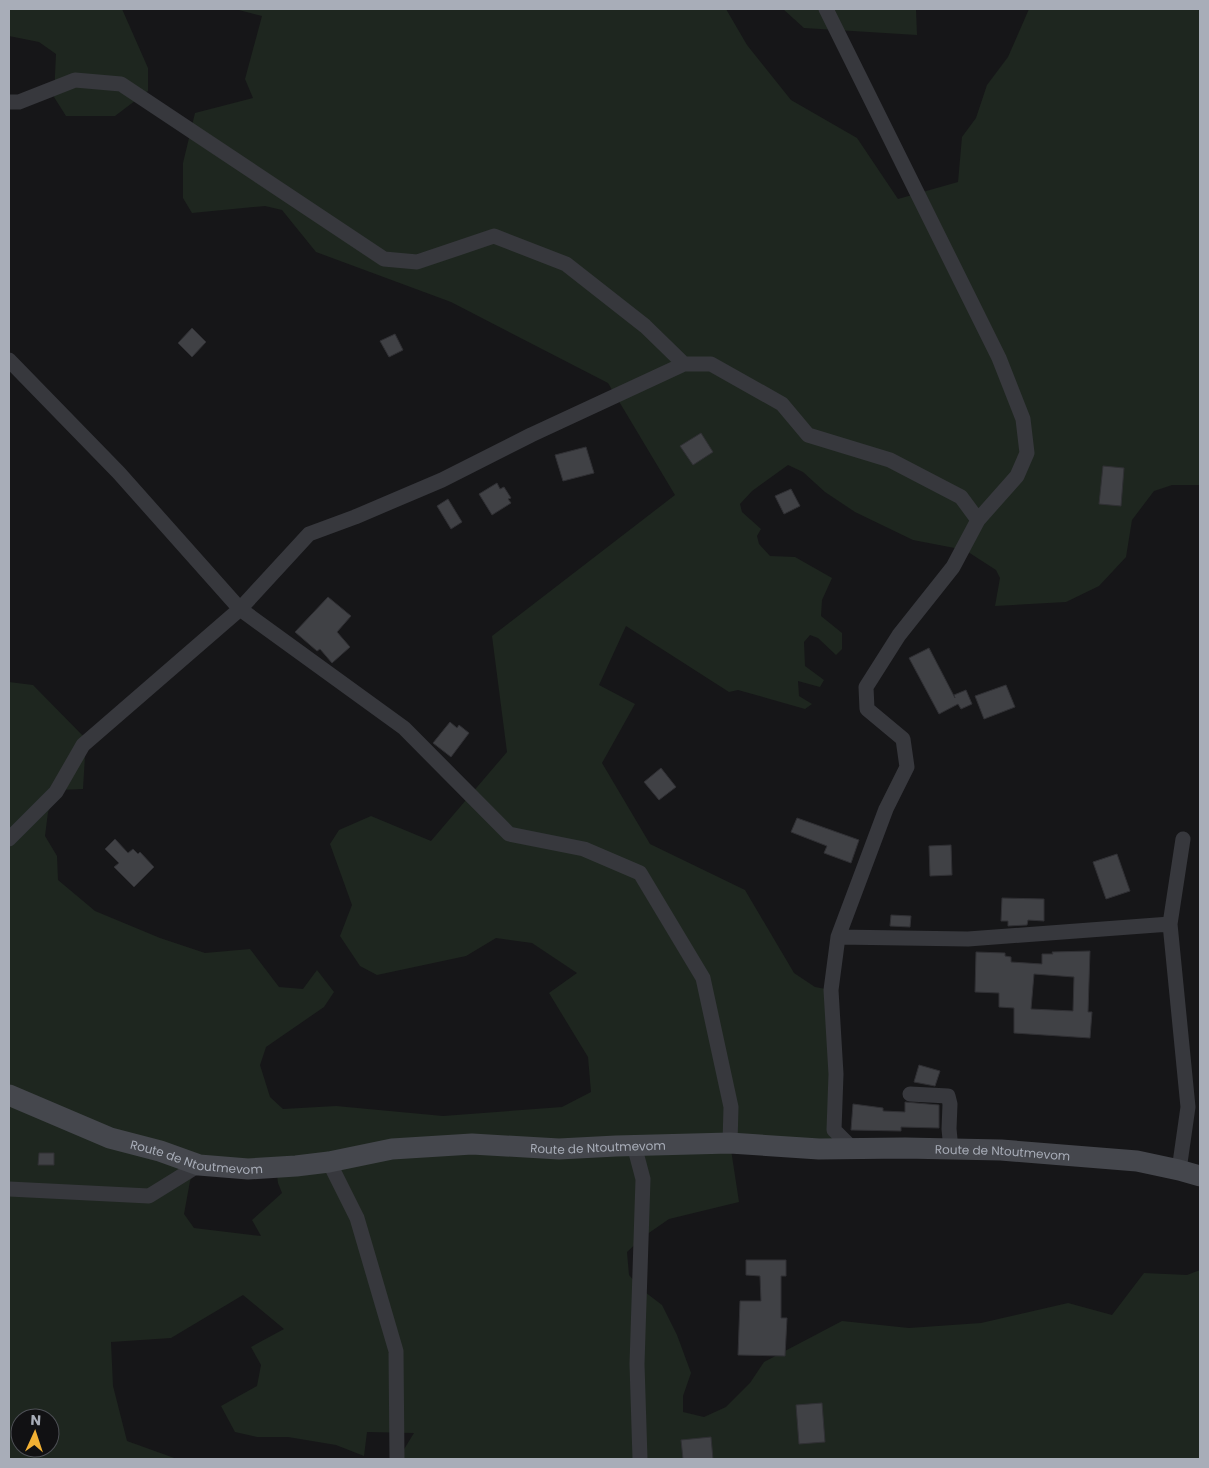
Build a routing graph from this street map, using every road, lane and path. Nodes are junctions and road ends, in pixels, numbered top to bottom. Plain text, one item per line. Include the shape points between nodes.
1 (826, 9) edge
2 (9, 102) edge
3 (9, 360) edge
4 (684, 364) junction
5 (978, 520) junction
6 (240, 610) junction
7 (1183, 839) dead end
8 (9, 840) edge
9 (1170, 924) junction
10 (838, 937) junction
11 (910, 1094) dead end
12 (9, 1095) edge
13 (730, 1143) junction
14 (634, 1145) junction
15 (852, 1148) junction
16 (951, 1149) junction
17 (329, 1162) junction
18 (199, 1165) junction
19 (1179, 1170) junction
20 (1200, 1176) edge
21 (9, 1189) edge
22 (397, 1459) edge
23 (640, 1459) edge

1 - 5 street via 998,358 1022,419 1027,452 1018,476
2 - 4 street via 19,102 75,80 121,84 384,259 417,262 494,236 566,264 645,326
3 - 6 street via 119,473
4 - 5 street via 711,364 782,404 808,435 890,460 961,497
4 - 6 street via 442,480 308,534
5 - 10 street via 952,567 899,635 866,687 867,709 903,739 907,767 886,809
6 - 8 street via 83,745 56,792
6 - 13 street via 404,728 509,834 584,849 640,873 703,978 731,1107
7 - 9 street
9 - 10 street via 968,940
9 - 19 street via 1188,1107
10 - 15 street via 831,990 836,1074 834,1130
11 - 16 street via 948,1096
12 - 18 street, Route de Ntoutmevom via 110,1138
13 - 14 street, Route de Ntoutmevom
13 - 15 street, Route de Ntoutmevom
14 - 17 street, Route de Ntoutmevom via 559,1149 472,1144 392,1149
14 - 23 street via 643,1180 637,1364
15 - 16 street, Route de Ntoutmevom
16 - 19 street, Route de Ntoutmevom via 1128,1161
17 - 18 street, Route de Ntoutmevom via 248,1169
17 - 22 street via 357,1218 396,1351
18 - 21 street via 149,1196
19 - 20 street, Route de Ntoutmevom

